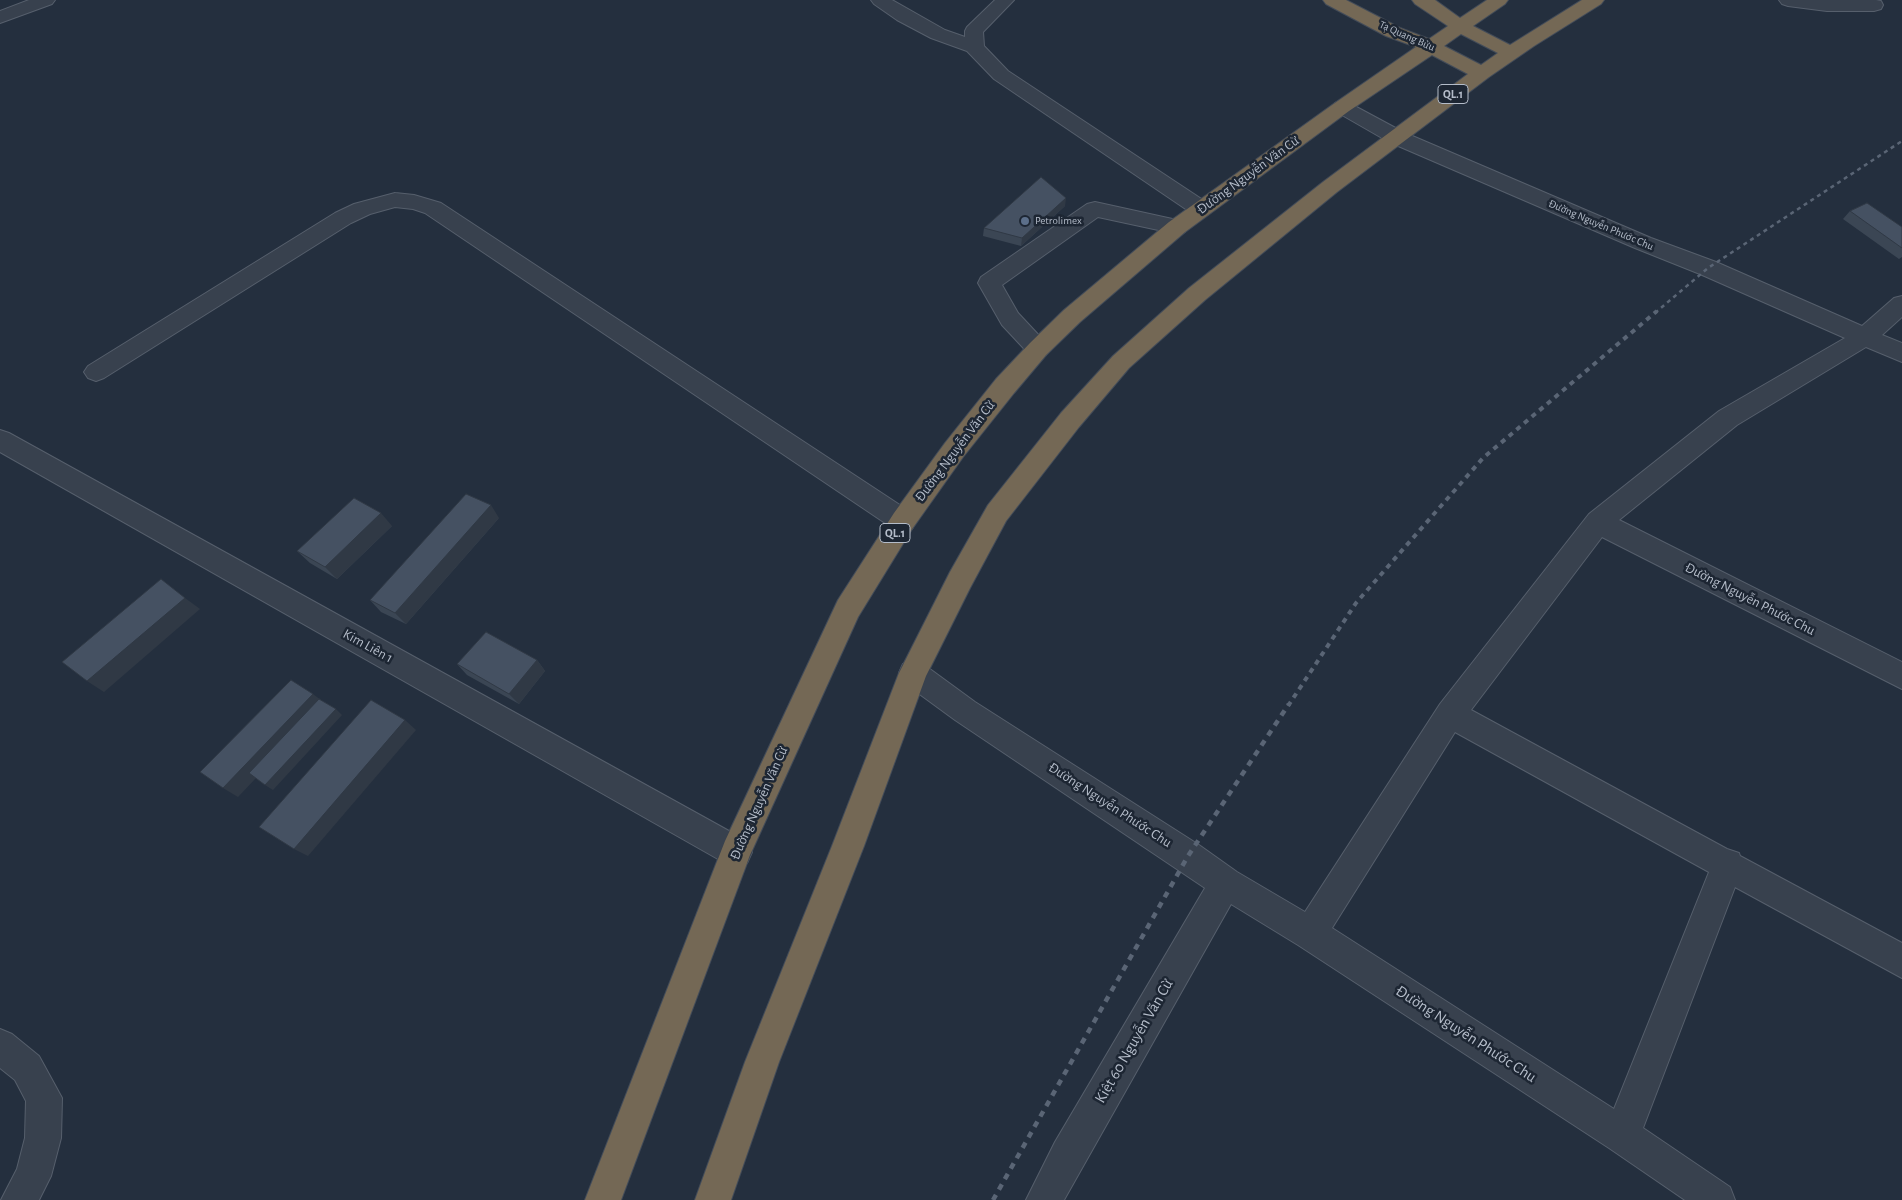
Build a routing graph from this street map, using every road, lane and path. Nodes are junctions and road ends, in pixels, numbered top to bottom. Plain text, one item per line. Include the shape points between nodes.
1 (46, 0) edge
2 (880, 0) edge
3 (1006, 0) edge
4 (1332, 0) edge
5 (1421, 0) edge
6 (1500, 0) edge
7 (1595, 0) edge
8 (1788, 0) edge
9 (1874, 5) dead end
10 (0, 18) edge
11 (1459, 26) junction
12 (1430, 46) junction
13 (974, 47) junction
14 (1510, 52) junction
15 (1482, 72) junction
16 (1342, 107) junction
17 (1396, 137) junction
18 (1201, 209) junction
19 (1177, 227) junction
20 (1902, 304) edge
21 (1863, 338) junction
22 (1038, 349) junction
23 (1902, 354) edge
24 (96, 372) dead end
25 (0, 440) edge
26 (903, 521) junction
27 (1598, 522) junction
28 (913, 673) junction
29 (1902, 676) edge
30 (1450, 714) junction
31 (736, 852) junction
32 (1728, 864) junction
33 (1226, 883) junction
34 (1310, 933) junction
35 (1902, 961) edge
36 (0, 1046) edge
37 (1622, 1135) junction
38 (19, 1200) edge
39 (603, 1200) edge
40 (713, 1200) edge
41 (1044, 1200) edge
42 (1717, 1200) edge

1 - 10 street
2 - 13 street via 938,34
3 - 13 street via 974,31
4 - 12 highway, Tạ Quang Bửu / QL.1 via 1393,32
5 - 11 highway
6 - 11 highway, Đường Nguyễn Văn Cừ / QL.1
7 - 14 highway, QL.1
8 - 9 street via 1827,5
11 - 12 highway, Đường Nguyễn Văn Cừ / QL.1
11 - 14 highway
12 - 15 highway, Tạ Quang Bửu / QL.1
12 - 16 highway, Đường Nguyễn Văn Cừ / QL.1
13 - 18 street via 1001,75
14 - 15 highway, QL.1
15 - 17 highway, QL.1
16 - 17 street, Đường Nguyễn Phước Chu
16 - 18 highway, Đường Nguyễn Văn Cừ / QL.1
17 - 21 street, Đường Nguyễn Phước Chu via 1643,244 1708,268
17 - 28 highway, QL.1 via 1249,251 1121,362 1070,420 997,513
18 - 19 highway, Đường Nguyễn Văn Cừ / QL.1
19 - 22 highway, Đường Nguyễn Văn Cừ / QL.1
19 - 22 street via 1095,209 989,283 1010,319
20 - 21 street
21 - 23 street, Đường Nguyễn Phước Chu
21 - 27 street via 1728,418
22 - 26 highway, Đường Nguyễn Văn Cừ / QL.1 via 954,450
24 - 26 street via 343,218 394,200 414,202 432,208
25 - 31 street, Kim Liên 1
26 - 31 highway, Đường Nguyễn Văn Cừ / QL.1 via 848,609
27 - 29 street, Đường Nguyễn Phước Chu
27 - 30 street
28 - 33 street, Đường Nguyễn Phước Chu
28 - 40 highway, QL.1 via 762,1062
30 - 32 street
30 - 34 street
31 - 39 highway, Đường Nguyễn Văn Cừ / QL.1
32 - 35 street
32 - 37 street
33 - 34 street, Đường Nguyễn Phước Chu
33 - 41 street, Kiệt 60 Nguyễn Văn Cừ
34 - 37 street, Đường Nguyễn Phước Chu
36 - 38 street via 27,1068 44,1098 43,1138 34,1176
37 - 42 street, Đường Nguyễn Phước Chu

